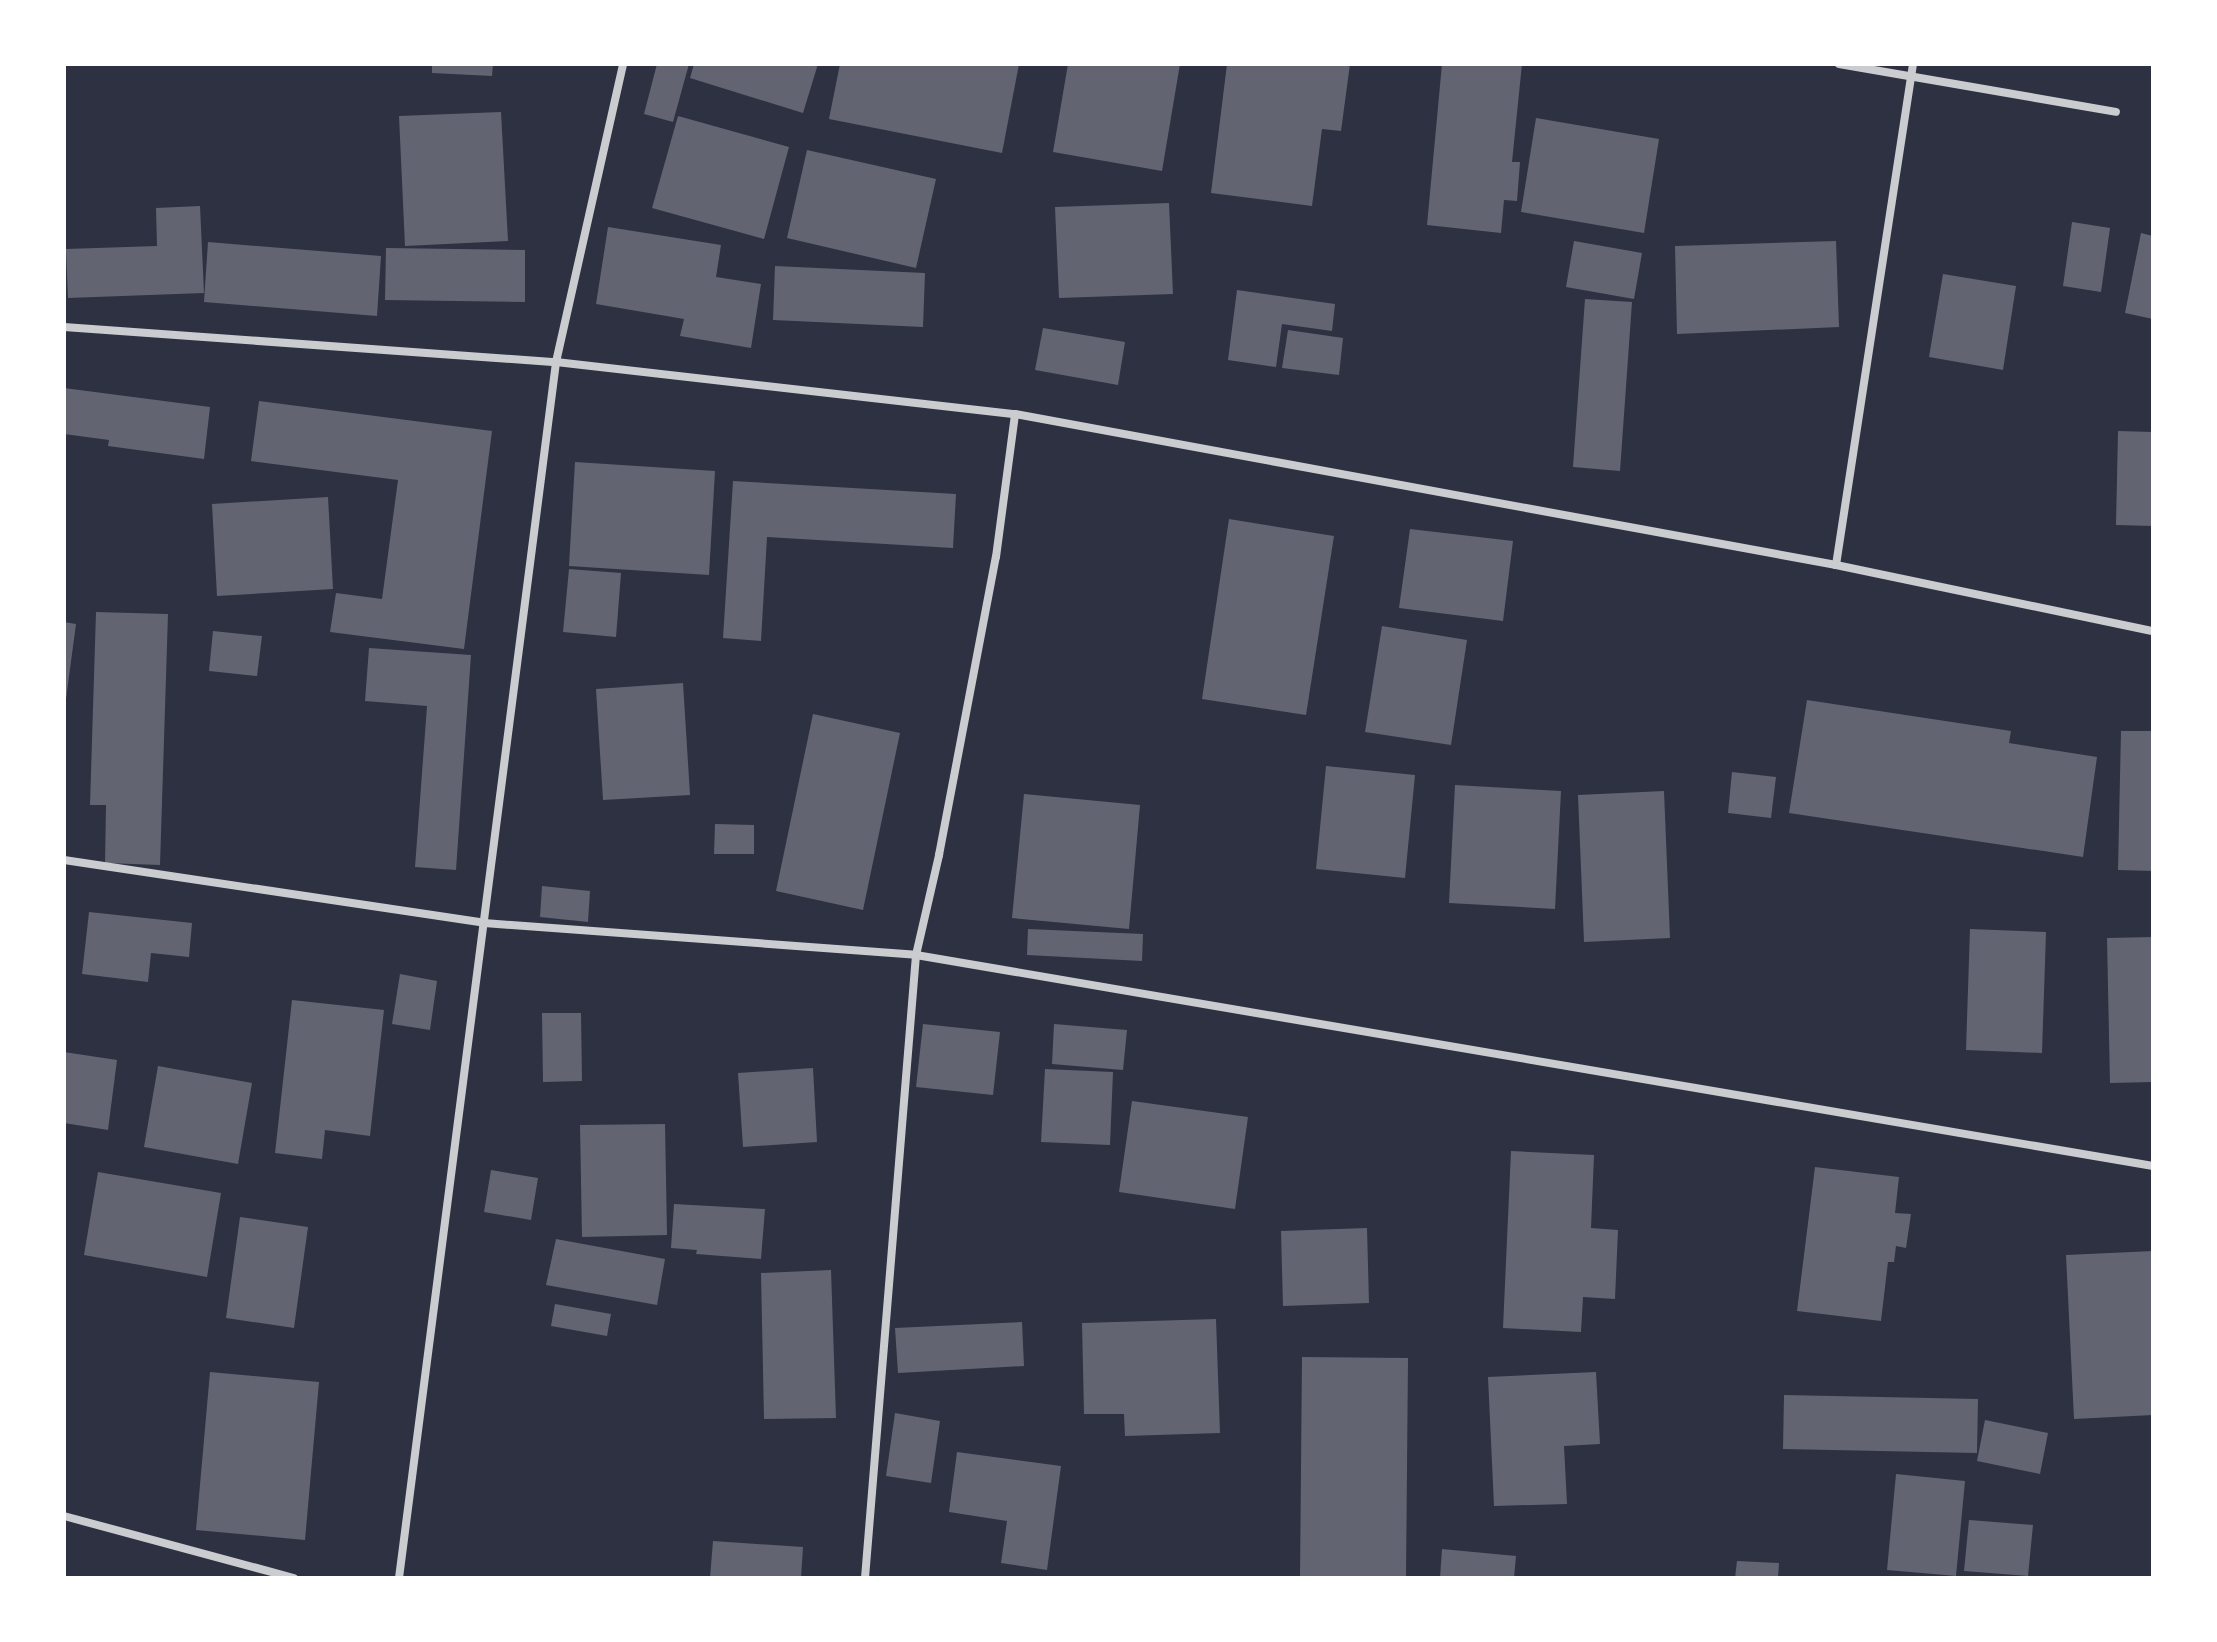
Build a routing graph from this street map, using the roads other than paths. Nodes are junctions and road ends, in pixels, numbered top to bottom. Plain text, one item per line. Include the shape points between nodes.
1 (623, 64) edge
2 (1839, 64) edge
3 (1913, 64) edge
4 (1911, 76) junction
5 (2116, 112) dead end
6 (64, 327) edge
7 (556, 362) junction
8 (1015, 414) junction
9 (1836, 565) junction
10 (2153, 631) edge
11 (64, 860) edge
12 (484, 923) junction
13 (916, 955) junction
14 (2153, 1166) edge
15 (64, 1516) edge
16 (294, 1578) edge
17 (399, 1578) edge
18 (865, 1578) edge

1 - 7 street
2 - 4 street
3 - 4 street
4 - 5 street
4 - 9 street
6 - 7 street
7 - 8 street
7 - 12 street
8 - 9 street
8 - 13 street via 996,557
9 - 10 street
11 - 12 street
12 - 13 street
12 - 17 street
13 - 14 street
13 - 18 street
15 - 16 street

